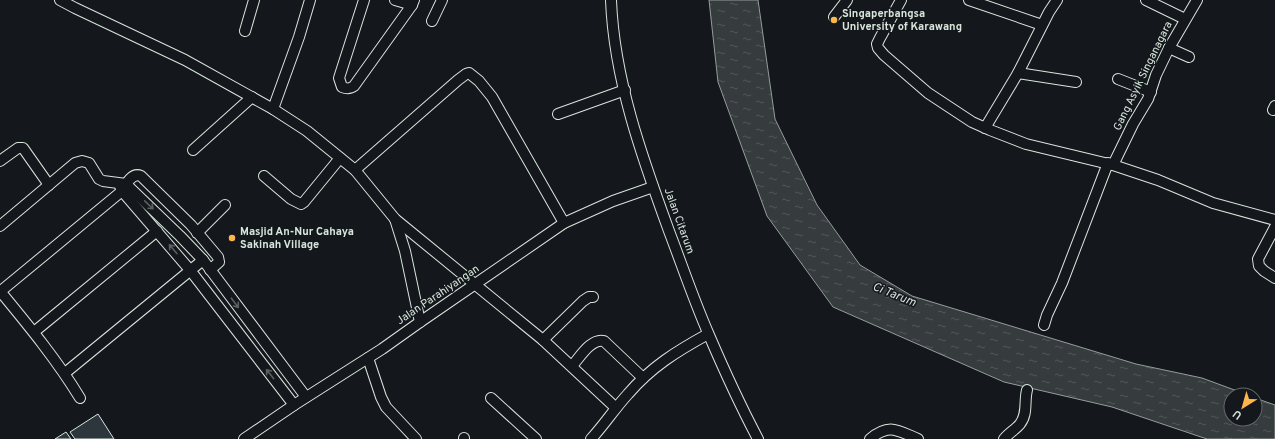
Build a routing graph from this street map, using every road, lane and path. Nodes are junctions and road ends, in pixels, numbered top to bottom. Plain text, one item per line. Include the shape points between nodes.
1 (60, 0) edge
2 (254, 0) edge
3 (310, 0) edge
4 (364, 0) edge
5 (395, 0) edge
6 (442, 0) edge
7 (611, 0) edge
8 (847, 0) edge
9 (901, 0) edge
10 (969, 0) edge
11 (1057, 0) edge
12 (1146, 0) edge
13 (1197, 0) edge
14 (413, 3) edge
15 (834, 17) dead end
16 (1186, 19) junction
17 (432, 21) dead end
18 (1042, 25) junction
19 (245, 31) dead end
20 (1169, 48) junction
21 (1189, 57) dead end
22 (1018, 73) junction
23 (1118, 78) dead end
24 (1076, 82) dead end
25 (625, 90) junction
26 (1151, 92) junction
27 (252, 97) junction
28 (273, 109) junction
29 (558, 114) dead end
30 (985, 128) junction
31 (193, 150) dead end
32 (340, 158) junction
33 (0, 162) edge
34 (1111, 164) junction
35 (355, 170) junction
36 (264, 176) dead end
37 (49, 185) junction
38 (122, 186) junction
39 (654, 187) junction
40 (225, 205) dead end
41 (395, 219) junction
42 (1275, 220) edge
43 (564, 223) junction
44 (0, 226) edge
45 (1275, 226) edge
46 (194, 229) junction
47 (157, 231) junction
48 (180, 236) junction
49 (203, 260) junction
50 (190, 270) junction
51 (210, 270) junction
52 (1275, 278) edge
53 (476, 284) junction
54 (0, 291) edge
55 (593, 297) dead end
56 (420, 322) junction
57 (1044, 325) dead end
58 (34, 332) junction
59 (708, 334) junction
60 (544, 340) junction
61 (368, 358) junction
62 (572, 366) junction
63 (65, 373) junction
64 (643, 378) junction
65 (1027, 390) dead end
66 (306, 397) junction
67 (80, 398) dead end
68 (491, 398) dead end
69 (294, 405) junction
70 (616, 408) junction
71 (244, 439) edge
72 (416, 439) edge
73 (536, 439) edge
74 (591, 439) edge
75 (758, 439) edge
76 (870, 439) edge
77 (918, 439) edge
78 (1004, 439) edge

1 - 27 street via 185,60
2 - 19 street
3 - 28 street
4 - 14 street via 339,78 340,84 346,88 354,86
5 - 14 street
6 - 17 street
7 - 25 street, Jalan Citarum via 615,46
8 - 15 street
9 - 30 street via 877,44 878,48 928,93
10 - 18 street
11 - 18 street
12 - 16 street
13 - 16 street, Gang Asyik Singanagara
16 - 20 street, Gang Asyik Singanagara
18 - 22 street
20 - 21 street
20 - 26 street, Gang Asyik Singanagara
22 - 24 street
22 - 30 street
23 - 26 street
25 - 29 street
25 - 39 street, Jalan Citarum
26 - 34 street, Gang Asyik Singanagara
27 - 28 street
27 - 31 street
28 - 32 street via 307,131
30 - 34 street via 1026,144
32 - 35 street
32 - 36 street via 301,204 291,199
33 - 37 street via 18,148 23,148
34 - 42 street via 1213,203
34 - 57 street, Gang Asyik Singanagara
35 - 41 street
35 - 43 street via 469,73 479,80 492,98
37 - 38 street via 82,160 89,163 99,179
37 - 44 street
38 - 46 street via 134,175 141,176
38 - 47 street
38 -> 48 street
38 - 54 street
39 - 43 street, Jalan Parahiyangan
39 - 59 street, Jalan Citarum
40 - 46 street
41 - 53 street
41 - 56 street via 405,251
43 - 53 street, Jalan Parahiyangan
45 - 52 street via 1258,259 1258,266
46 - 48 street
46 - 51 street via 219,258 219,262
50 -> 47 street
47 - 58 street
48 - 49 street
49 - 50 street
49 - 51 street
50 - 63 street
69 -> 50 street
51 -> 66 street
53 - 56 street, Jalan Parahiyangan
53 - 60 street
54 - 58 street
55 - 60 street via 583,301
56 - 61 street, Jalan Parahiyangan
58 - 63 street
59 - 64 street via 677,351
59 - 75 street, Jalan Citarum
60 - 62 street
61 - 66 street, Jalan Parahiyangan
61 - 72 street via 386,407
62 - 64 street via 594,342 599,340 604,341
62 - 70 street
63 - 67 street
64 - 70 street
65 - 78 street via 1024,416 1020,424
66 - 69 street, Jalan Parahiyangan
68 - 73 street
69 - 71 street, Jalan Parahiyangan
70 - 74 street
76 - 77 street via 887,429

